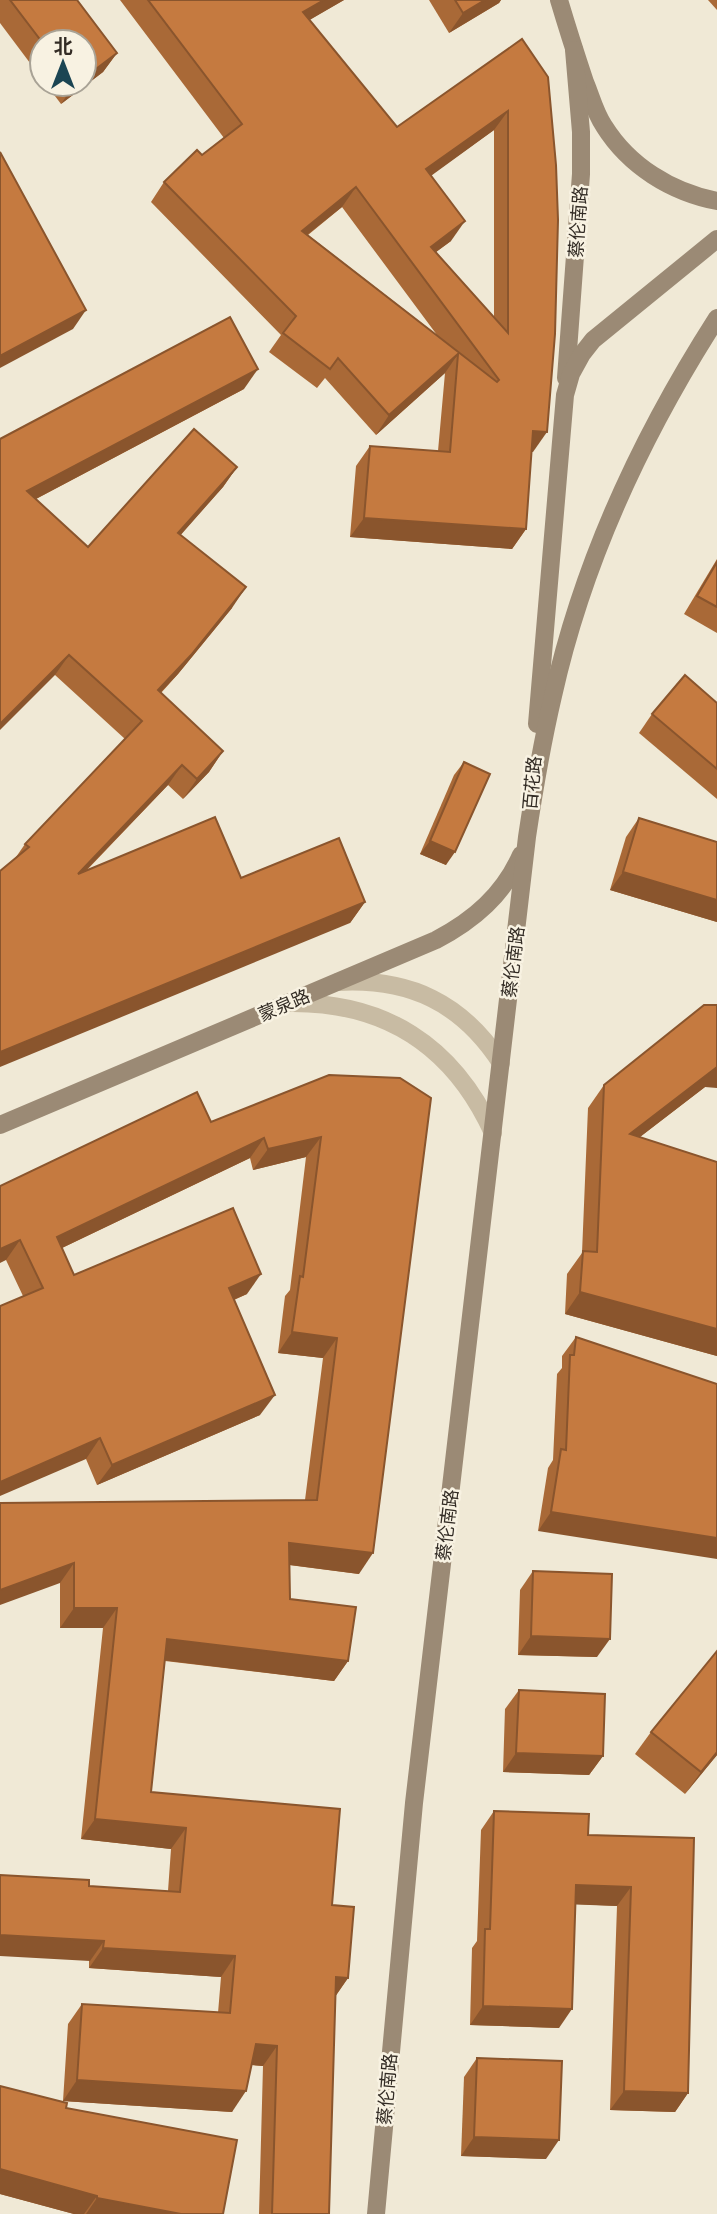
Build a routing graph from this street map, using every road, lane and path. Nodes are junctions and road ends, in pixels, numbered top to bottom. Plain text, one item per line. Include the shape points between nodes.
1 (559, 0) edge
2 (574, 50) junction
3 (717, 201) edge
4 (717, 239) edge
5 (717, 318) edge
6 (565, 395) junction
7 (527, 837) junction
8 (336, 983) junction
9 (288, 1003) junction
10 (501, 1063) junction
11 (0, 1125) edge
12 (493, 1133) junction
13 (376, 2214) edge

1 - 2 main road, 蔡伦南路
2 - 3 main road, 蔡伦南路 via 602,125 620,147 663,182
2 - 6 main road, 蔡伦南路 via 581,174
4 - 6 main road, 百花路 via 593,340 571,374
5 - 7 main road, 百花路 via 655,422 595,555 553,694
6 - 7 main road, 百花路
7 - 8 main road, 蒙泉路 via 510,877 480,913 436,940
7 - 10 main road, 蔡伦南路
8 - 9 main road, 蒙泉路
8 - 10 street via 385,983 432,998 471,1025
9 - 11 main road, 蒙泉路
9 - 12 street via 338,1005 387,1020 410,1033 451,1066
10 - 12 main road, 蔡伦南路
12 - 13 main road, 蔡伦南路 via 414,1803

